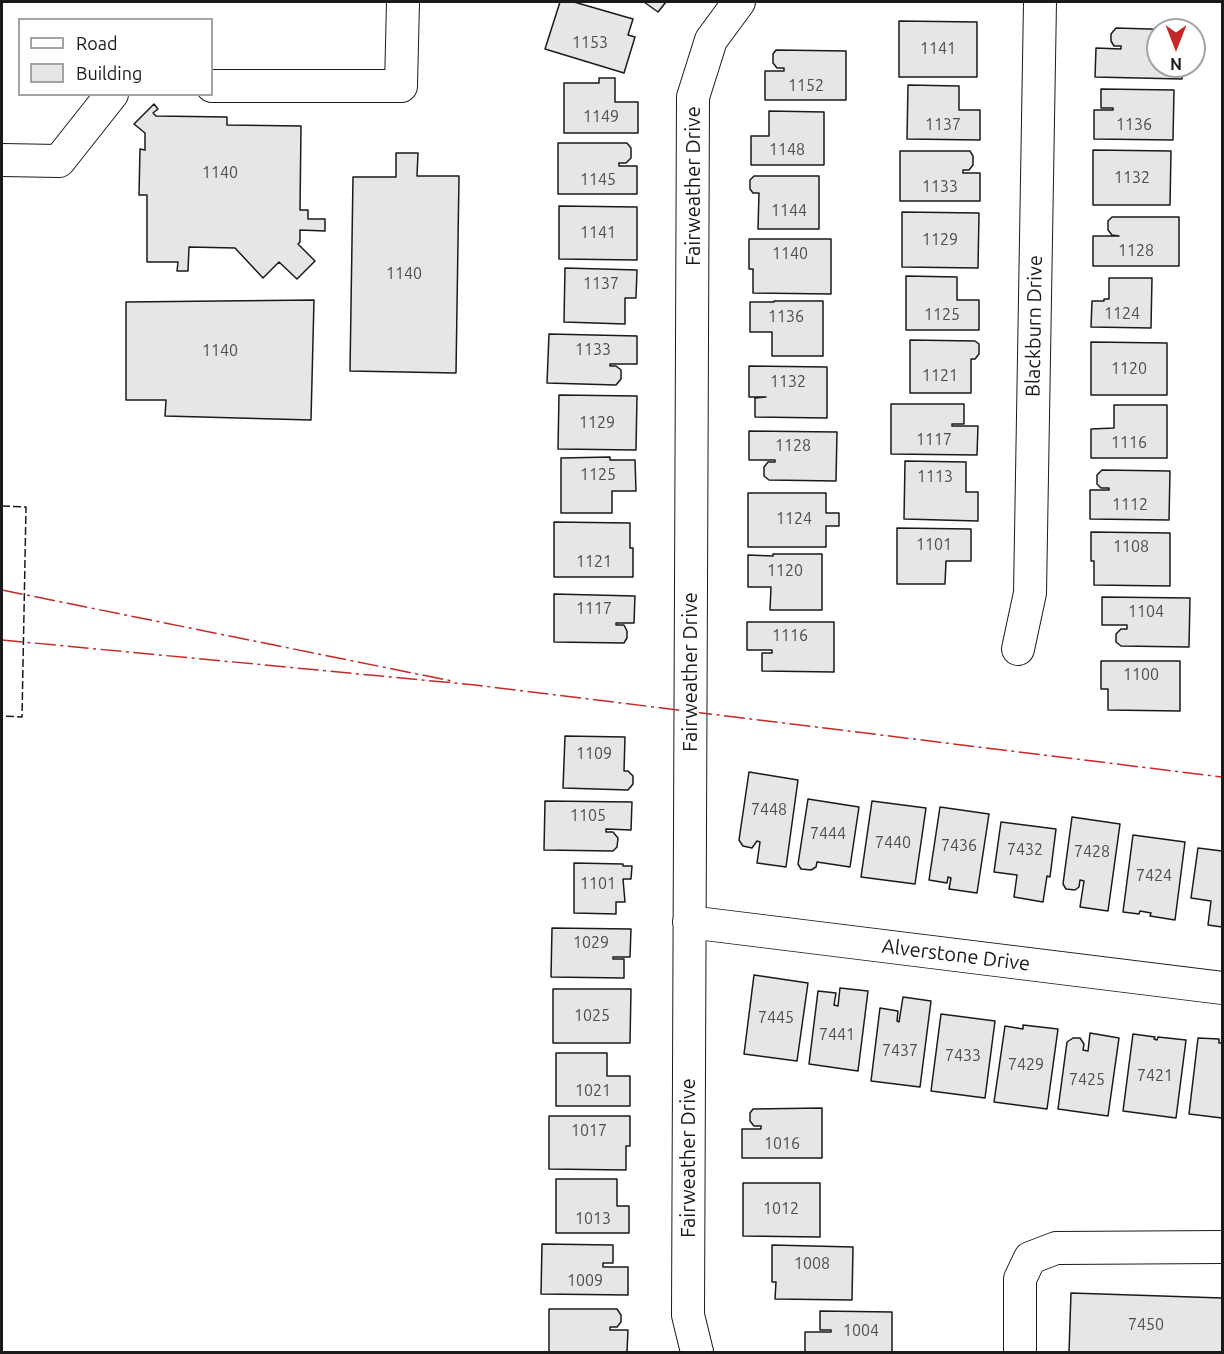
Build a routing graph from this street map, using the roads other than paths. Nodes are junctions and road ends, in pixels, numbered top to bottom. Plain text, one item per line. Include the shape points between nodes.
1 (403, 2) edge
2 (739, 2) edge
3 (1040, 2) edge
4 (213, 86) edge
5 (110, 96) edge
6 (2, 160) edge
7 (1018, 650) dead end
8 (689, 922) junction
9 (1222, 988) edge
10 (1222, 1247) edge
11 (697, 1353) edge
12 (1020, 1353) edge

1 - 4 street via 401,86
2 - 8 street, Fairweather Drive via 711,40 693,97
3 - 7 street, Blackburn Drive via 1029,593
5 - 6 street via 59,161
8 - 9 street, Alverstone Drive
8 - 11 street, Fairweather Drive via 688,1315
10 - 12 street via 1056,1248 1030,1258 1020,1279

